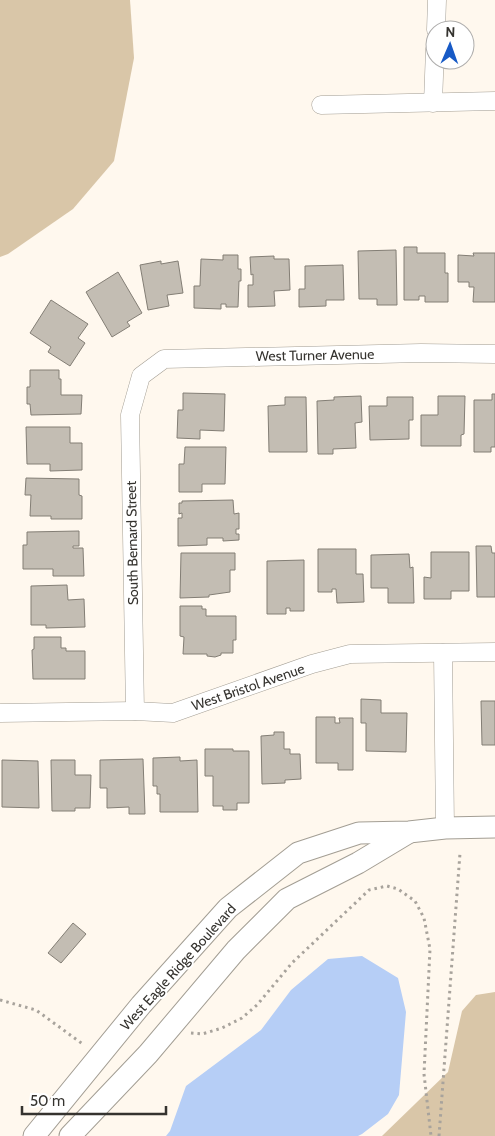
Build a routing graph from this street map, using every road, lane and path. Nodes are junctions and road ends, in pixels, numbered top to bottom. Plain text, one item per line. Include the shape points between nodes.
1 (437, 0) edge
2 (436, 20) edge
3 (434, 70) edge
4 (495, 101) edge
5 (432, 102) junction
6 (322, 105) dead end
7 (495, 354) edge
8 (141, 376) joint
9 (495, 652) edge
10 (444, 653) junction
11 (136, 712) junction
12 (0, 713) edge
13 (495, 827) edge
14 (445, 828) junction
15 (409, 832) junction
16 (460, 852) dead end
17 (0, 1000) edge
18 (183, 1032) dead end
19 (99, 1057) junction
20 (34, 1136) edge
21 (70, 1136) edge
22 (431, 1136) edge
23 (439, 1136) edge

1 - 2 street
3 - 5 street
4 - 5 street
5 - 6 street
7 - 8 street, West Turner Avenue via 164,358
8 - 11 street, South Bernard Street via 130,415
9 - 10 street, West Bristol Avenue
10 - 11 street, West Bristol Avenue via 350,654 312,664 173,713
10 - 14 street
11 - 12 street, West Bristol Avenue
13 - 14 street, West Eagle Ridge Boulevard
14 - 15 street, West Eagle Ridge Boulevard
15 - 19 street, West Eagle Ridge Boulevard via 359,833 298,853 228,908
15 - 21 street, West Eagle Ridge Boulevard via 358,863 287,899 236,950 148,1054
16 - 23 path
17 - 19 path via 36,1010
18 - 22 path via 202,1034 242,1018 292,963 369,890 387,886 398,888 415,901 424,918 430,949 424,1074
19 - 20 street, West Eagle Ridge Boulevard

